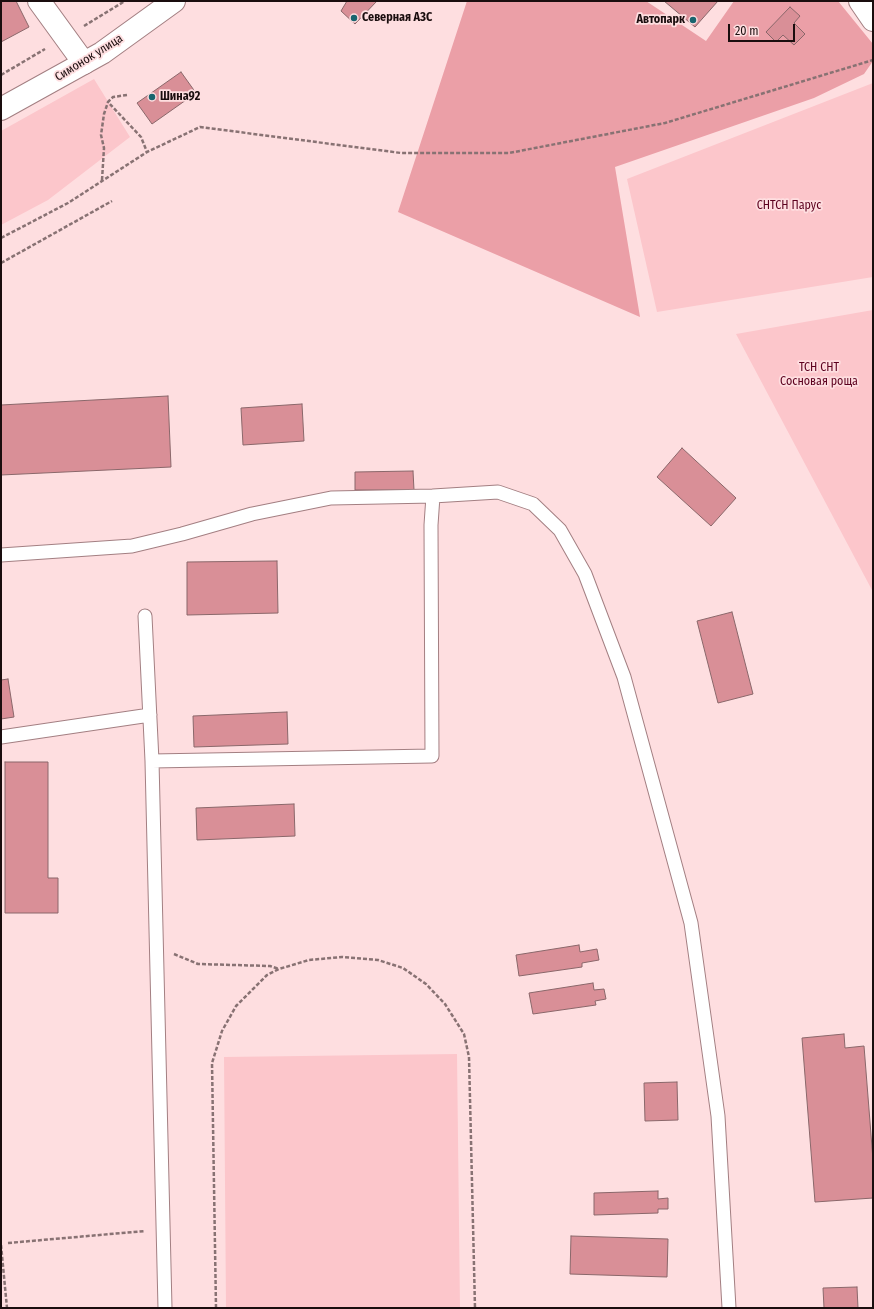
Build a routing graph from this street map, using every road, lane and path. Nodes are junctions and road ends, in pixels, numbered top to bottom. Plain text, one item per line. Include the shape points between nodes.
1 (39, 1) edge
2 (174, 1) edge
3 (860, 1) edge
4 (873, 20) edge
5 (873, 60) edge
6 (84, 63) junction
7 (127, 95) dead end
8 (108, 102) junction
9 (1, 109) edge
10 (147, 152) junction
11 (102, 180) junction
12 (112, 200) dead end
13 (1, 238) edge
14 (1, 263) edge
15 (433, 496) junction
16 (1, 555) edge
17 (145, 616) dead end
18 (150, 715) junction
19 (1, 737) edge
20 (152, 761) junction
21 (157, 948) junction
22 (279, 969) junction
23 (163, 1229) junction
24 (8, 1243) dead end
25 (1, 1245) edge
26 (7, 1308) edge
27 (165, 1308) edge
28 (216, 1308) edge
29 (475, 1308) edge
30 (729, 1308) edge

1 - 6 street
2 - 6 street, Симонок улица
3 - 4 street
5 - 10 path via 665,123 509,153 401,153 200,127
6 - 9 street, Симонок улица
7 - 8 path via 113,97
8 - 10 path via 140,137
8 - 11 path via 101,135 104,148
10 - 11 path
11 - 13 path via 68,203
12 - 14 path
15 - 16 lane via 331,498 252,514 132,546
15 - 20 lane via 430,525 432,756
15 - 30 lane via 498,492 533,504 560,530 585,574 624,677 691,923 718,1116
17 - 18 lane
18 - 19 lane
18 - 20 lane
20 - 21 lane
21 - 22 path via 198,964 270,966
21 - 23 lane
22 - 28 path via 267,976 236,1006 222,1031 212,1063
22 - 29 path via 309,960 342,957 378,960 403,968 431,989 445,1004 464,1034 469,1057
23 - 24 path
23 - 27 lane
25 - 26 path

